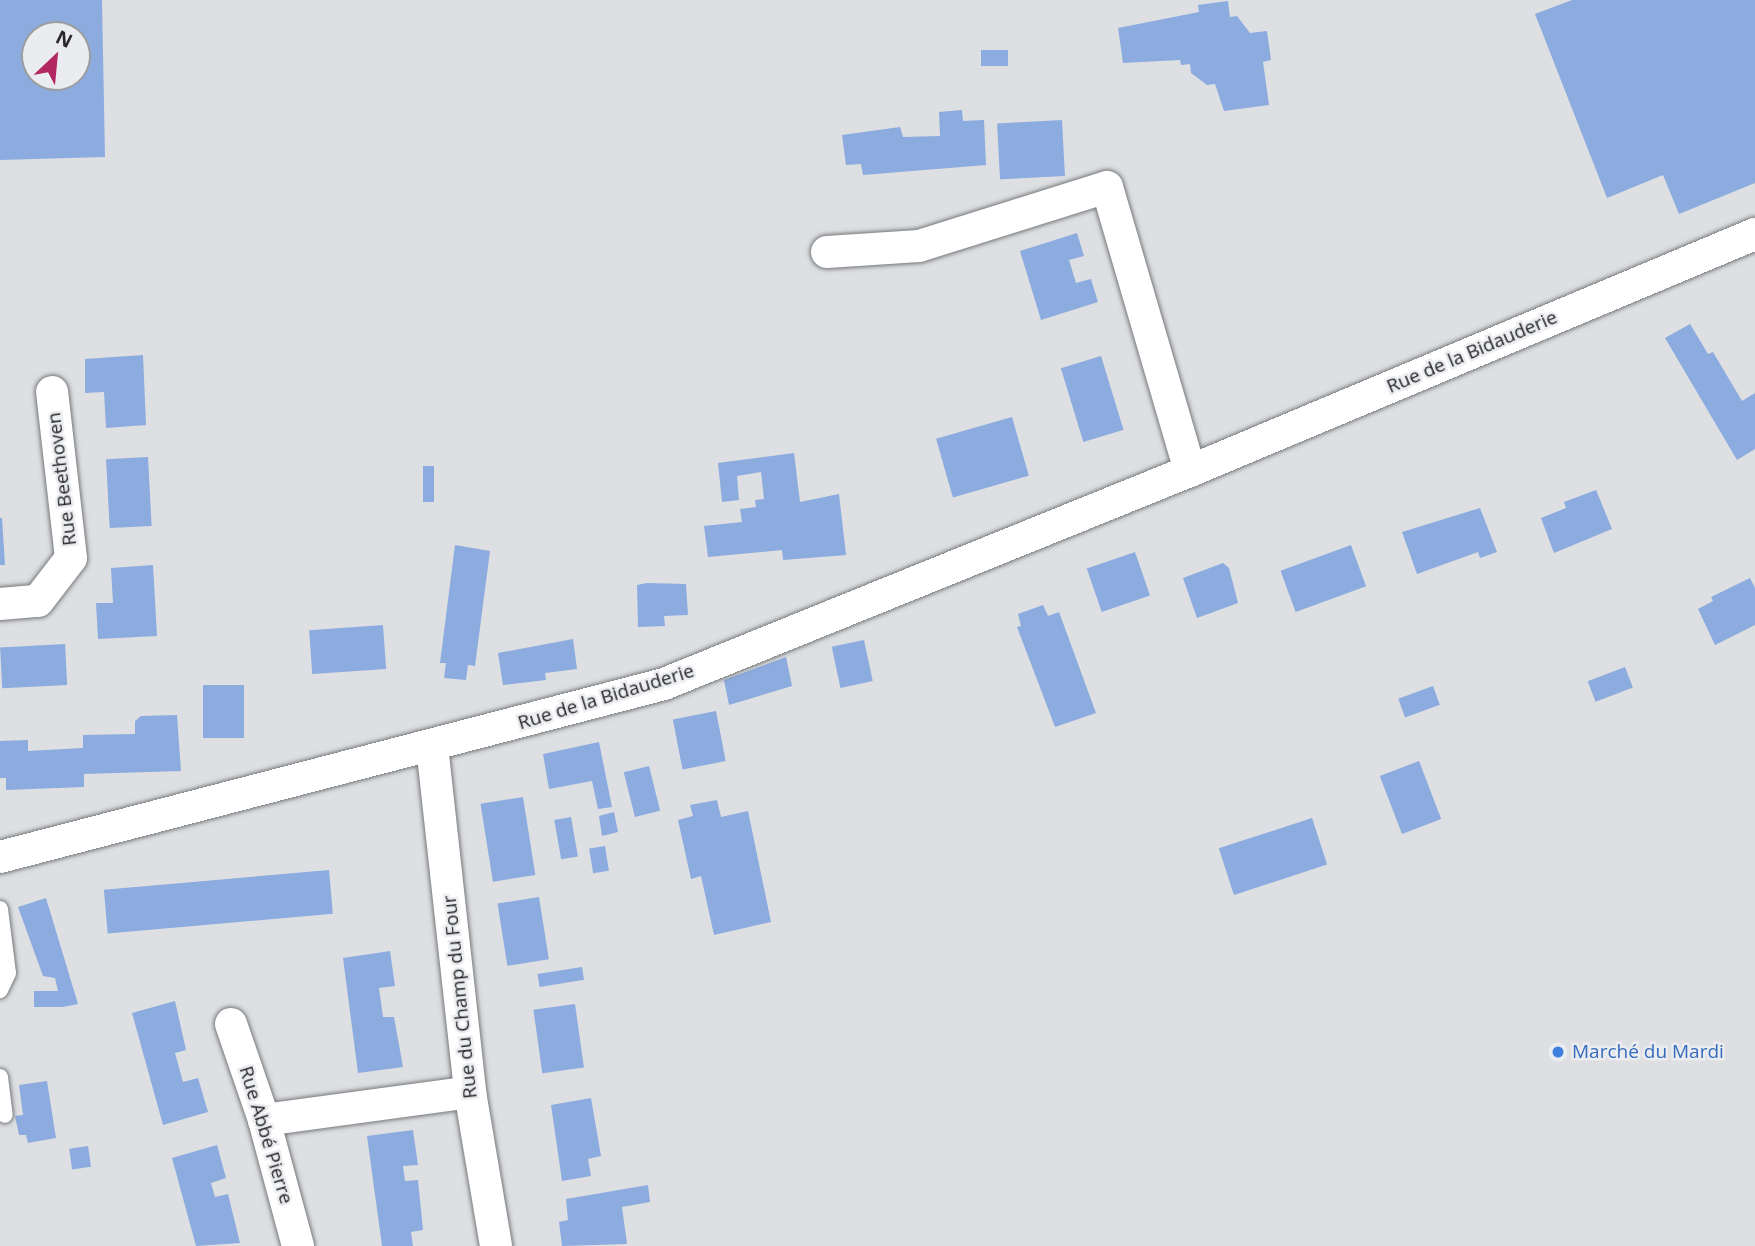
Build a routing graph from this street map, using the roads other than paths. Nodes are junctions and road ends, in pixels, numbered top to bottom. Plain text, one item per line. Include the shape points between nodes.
1 (1755, 234) edge
2 (827, 252) dead end
3 (52, 392) dead end
4 (1190, 471) junction
5 (0, 604) edge
6 (432, 746) junction
7 (0, 858) edge
8 (0, 909) edge
9 (0, 990) edge
10 (231, 1024) dead end
11 (0, 1077) edge
12 (470, 1092) junction
13 (5, 1115) dead end
14 (264, 1120) junction
15 (298, 1246) edge
16 (496, 1246) edge

1 - 4 street, Rue de la Bidauderie
2 - 4 street via 919,246 1107,187
3 - 5 street, Rue Beethoven via 71,558 38,601
4 - 6 street, Rue de la Bidauderie via 664,684
6 - 7 street, Rue de la Bidauderie
6 - 12 street, Rue du Champ du Four
8 - 9 lane via 8,973
10 - 14 street, Rue Abbé Pierre
11 - 13 lane
12 - 14 street
12 - 16 street, Rue du Champ du Four
14 - 15 street, Rue Abbé Pierre

